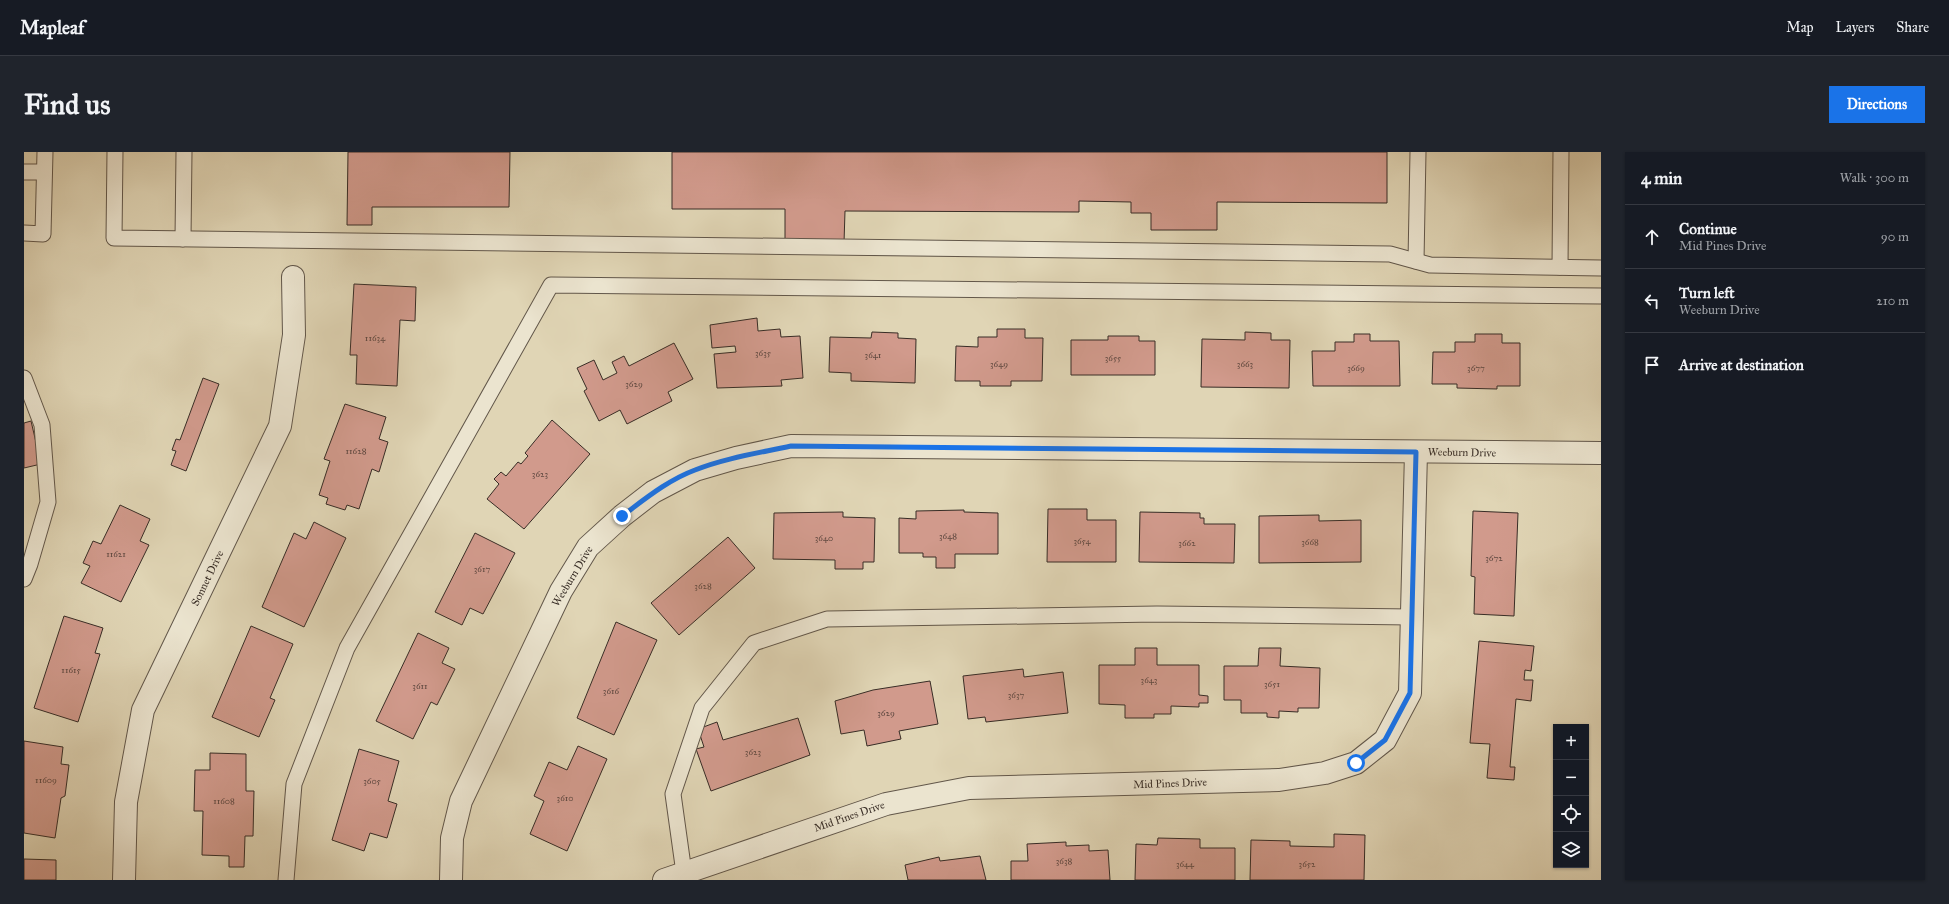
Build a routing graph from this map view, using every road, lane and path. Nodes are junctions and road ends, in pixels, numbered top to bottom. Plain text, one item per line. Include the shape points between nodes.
1 (45, 152) edge
2 (115, 152) edge
3 (184, 152) edge
4 (1418, 152) edge
5 (1561, 152) edge
6 (24, 172) edge
7 (44, 172) junction
8 (24, 233) edge
9 (183, 239) junction
10 (1416, 262) junction
11 (1560, 267) junction
12 (1601, 268) edge
13 (293, 277) dead end
14 (1601, 296) edge
15 (24, 378) edge
16 (1416, 452) junction
17 (1601, 453) edge
18 (24, 579) edge
19 (1412, 617) junction
20 (674, 877) edge
21 (124, 880) edge
22 (286, 880) edge
23 (452, 880) edge

1 - 7 lane
2 - 9 lane via 114,238
3 - 9 lane
4 - 10 lane
5 - 11 lane
6 - 7 lane
7 - 8 lane via 43,234
9 - 10 lane via 1390,254
10 - 11 lane via 1430,265
11 - 12 lane
13 - 21 street, Sonnet Drive via 294,335 280,426 143,710 126,802
14 - 22 lane via 551,284 347,648 294,784
15 - 18 lane via 42,425 48,502
16 - 17 street, Weeburn Drive
16 - 19 street, Mid Pines Drive
16 - 23 street, Weeburn Drive via 791,446 695,470 653,492 622,516 588,547 561,591 461,802 452,838
19 - 20 street, Mid Pines Drive via 1410,693 1385,740 1356,763 1325,773 1279,780 970,788 886,804
19 - 20 lane via 1157,614 827,619 754,643 702,708 673,794

